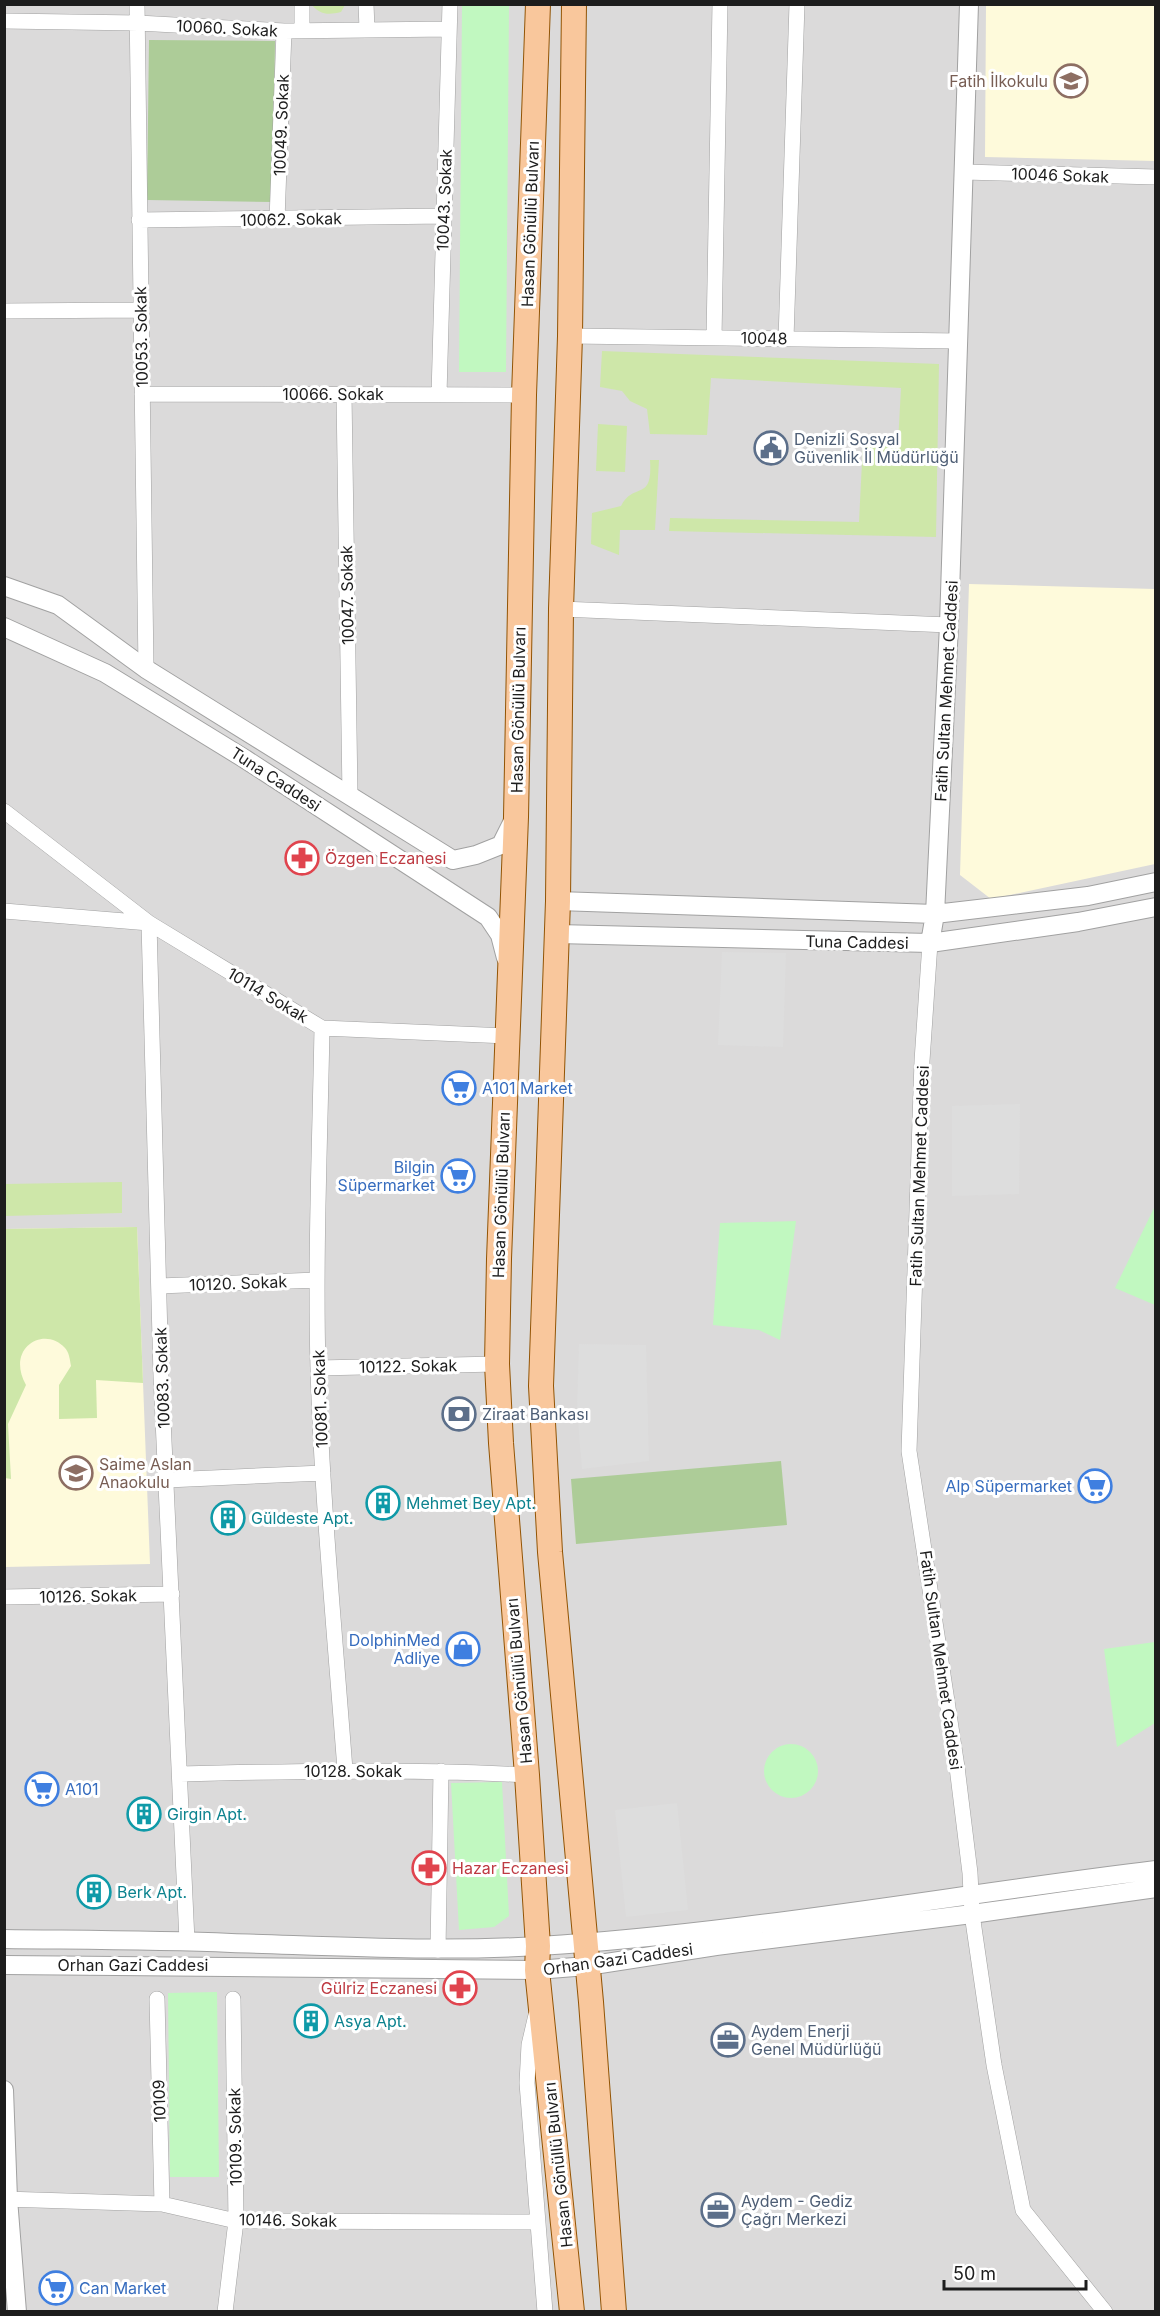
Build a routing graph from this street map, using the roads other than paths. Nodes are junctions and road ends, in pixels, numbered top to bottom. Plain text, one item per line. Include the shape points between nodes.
1 (137, 4) edge
2 (302, 4) edge
3 (366, 4) edge
4 (450, 4) edge
5 (538, 4) edge
6 (574, 4) edge
7 (720, 4) edge
8 (797, 4) edge
9 (969, 4) edge
10 (4, 21) edge
11 (138, 23) junction
12 (367, 29) junction
13 (449, 29) junction
14 (302, 30) junction
15 (284, 31) junction
16 (964, 172) junction
17 (1155, 177) edge
18 (444, 216) junction
19 (139, 220) junction
20 (277, 220) junction
21 (4, 310) edge
22 (140, 310) junction
23 (570, 336) junction
24 (714, 338) junction
25 (786, 339) junction
26 (959, 341) junction
27 (142, 394) junction
28 (344, 394) junction
29 (439, 395) junction
30 (524, 395) junction
31 (4, 586) edge
32 (561, 609) junction
33 (949, 625) junction
34 (4, 627) edge
35 (26, 636) junction
36 (4, 638) edge
37 (146, 669) junction
38 (350, 796) junction
39 (4, 811) edge
40 (516, 817) junction
41 (1155, 882) edge
42 (558, 901) junction
43 (1155, 907) edge
44 (4, 911) edge
45 (935, 914) junction
46 (149, 923) junction
47 (557, 934) junction
48 (930, 943) junction
49 (509, 970) junction
50 (322, 1028) junction
51 (507, 1036) junction
52 (317, 1281) junction
53 (159, 1286) junction
54 (497, 1364) junction
55 (318, 1368) junction
56 (323, 1473) junction
57 (167, 1480) junction
58 (172, 1594) junction
59 (4, 1597) edge
60 (345, 1770) junction
61 (441, 1771) junction
62 (180, 1774) junction
63 (527, 1775) junction
64 (1155, 1870) edge
65 (1155, 1888) edge
66 (970, 1895) junction
67 (972, 1914) junction
68 (4, 1939) edge
69 (187, 1941) junction
70 (585, 1942) junction
71 (538, 1946) junction
72 (438, 1950) junction
73 (4, 1965) edge
74 (587, 1966) junction
75 (537, 1970) junction
76 (157, 1999) dead end
77 (233, 1999) dead end
78 (4, 2090) edge
79 (6, 2199) edge
80 (162, 2204) junction
81 (236, 2221) junction
82 (537, 2222) junction
83 (18, 2312) edge
84 (225, 2312) edge
85 (545, 2312) edge
86 (572, 2312) edge
87 (614, 2312) edge
88 (1105, 2312) edge

1 - 11 street, 10053. Sokak
2 - 14 street
3 - 12 street
4 - 13 street, 10043. Sokak
5 - 30 main road, Hasan Gönüllü Bulvarı
6 - 23 main road
7 - 24 street
8 - 25 street
9 - 16 street, Fatih Sultan Mehmet Caddesi
10 - 11 street, 10060. Sokak
11 - 15 street, 10060. Sokak
11 - 19 street, 10053. Sokak
12 - 13 street, 10060. Sokak
12 - 14 street, 10060. Sokak
13 - 18 street, 10043. Sokak
14 - 15 street, 10060. Sokak
15 - 20 street, 10049. Sokak
16 - 17 street, 10046 Sokak
16 - 26 street, Fatih Sultan Mehmet Caddesi
18 - 20 street, 10062. Sokak
18 - 29 street, 10043. Sokak
19 - 20 street, 10062. Sokak
19 - 22 street, 10053. Sokak
21 - 22 street
22 - 27 street, 10053. Sokak
23 - 24 street, 10048
23 - 32 main road
24 - 25 street, 10048
25 - 26 street, 10048
26 - 33 street, Fatih Sultan Mehmet Caddesi
27 - 28 street, 10066. Sokak
27 - 37 street, 10053. Sokak
28 - 29 street, 10066. Sokak
28 - 38 street, 10047. Sokak
29 - 30 street, 10066. Sokak
30 - 40 main road, Hasan Gönüllü Bulvarı
31 - 37 street, Tuna Caddesi via 58,605
32 - 33 street
32 - 42 main road
33 - 45 street, Fatih Sultan Mehmet Caddesi
34 - 35 street, Tuna Caddesi
35 - 36 street
35 - 49 street, Tuna Caddesi via 105,673 488,916 500,935
37 - 38 street, Tuna Caddesi
38 - 40 street, Tuna Caddesi via 453,860 501,845
39 - 46 street, 10114 Sokak
40 - 49 main road, Hasan Gönüllü Bulvarı
41 - 45 street, Tuna Caddesi via 1088,896
42 - 45 street, Tuna Caddesi
42 - 47 main road
43 - 48 street, Tuna Caddesi
44 - 46 street, 10114 Sokak
45 - 48 street, Fatih Sultan Mehmet Caddesi
46 - 50 street, 10114 Sokak
46 - 53 street, 10083. Sokak
47 - 48 street, Tuna Caddesi
47 - 70 main road via 541,1386 550,1552
48 - 66 street, Fatih Sultan Mehmet Caddesi via 922,1061 909,1451 957,1767
49 - 51 main road, Hasan Gönüllü Bulvarı
50 - 51 street, 10114 Sokak
50 - 52 street, 10081. Sokak
51 - 54 main road, Hasan Gönüllü Bulvarı
52 - 53 street, 10120. Sokak
52 - 55 street, 10081. Sokak
53 - 57 street, 10083. Sokak
54 - 55 street, 10122. Sokak
54 - 63 main road, Hasan Gönüllü Bulvarı
55 - 56 street, 10081. Sokak
56 - 57 street
56 - 60 street, 10081. Sokak
57 - 58 street, 10083. Sokak
58 - 59 street, 10126. Sokak
58 - 62 street, 10083. Sokak
60 - 61 street, 10128. Sokak
60 - 62 street, 10128. Sokak
61 - 63 street, 10128. Sokak
61 - 72 street
62 - 69 street, 10083. Sokak
63 - 71 main road, Hasan Gönüllü Bulvarı
64 - 66 street, Orhan Gazi Caddesi
65 - 67 street, Orhan Gazi Caddesi
66 - 67 street, Fatih Sultan Mehmet Caddesi
66 - 70 street, Orhan Gazi Caddesi
67 - 74 street, Orhan Gazi Caddesi
67 - 88 street, Fatih Sultan Mehmet Caddesi via 994,2065 1023,2210
68 - 69 street, Orhan Gazi Caddesi
69 - 72 street, Orhan Gazi Caddesi
70 - 71 street, Orhan Gazi Caddesi
70 - 74 main road
71 - 72 street, Orhan Gazi Caddesi
71 - 75 main road, Hasan Gönüllü Bulvarı
73 - 75 street, Orhan Gazi Caddesi
74 - 75 street, Orhan Gazi Caddesi
74 - 87 main road
75 - 82 street via 536,2016 529,2045 527,2083
75 - 86 main road, Hasan Gönüllü Bulvarı
76 - 80 street, 10109
77 - 81 street, 10109. Sokak
78 - 79 street
79 - 80 street, 10146. Sokak
79 - 83 street
80 - 81 street, 10146. Sokak
81 - 82 street, 10146. Sokak
81 - 84 street, 10109. Sokak
82 - 85 street

